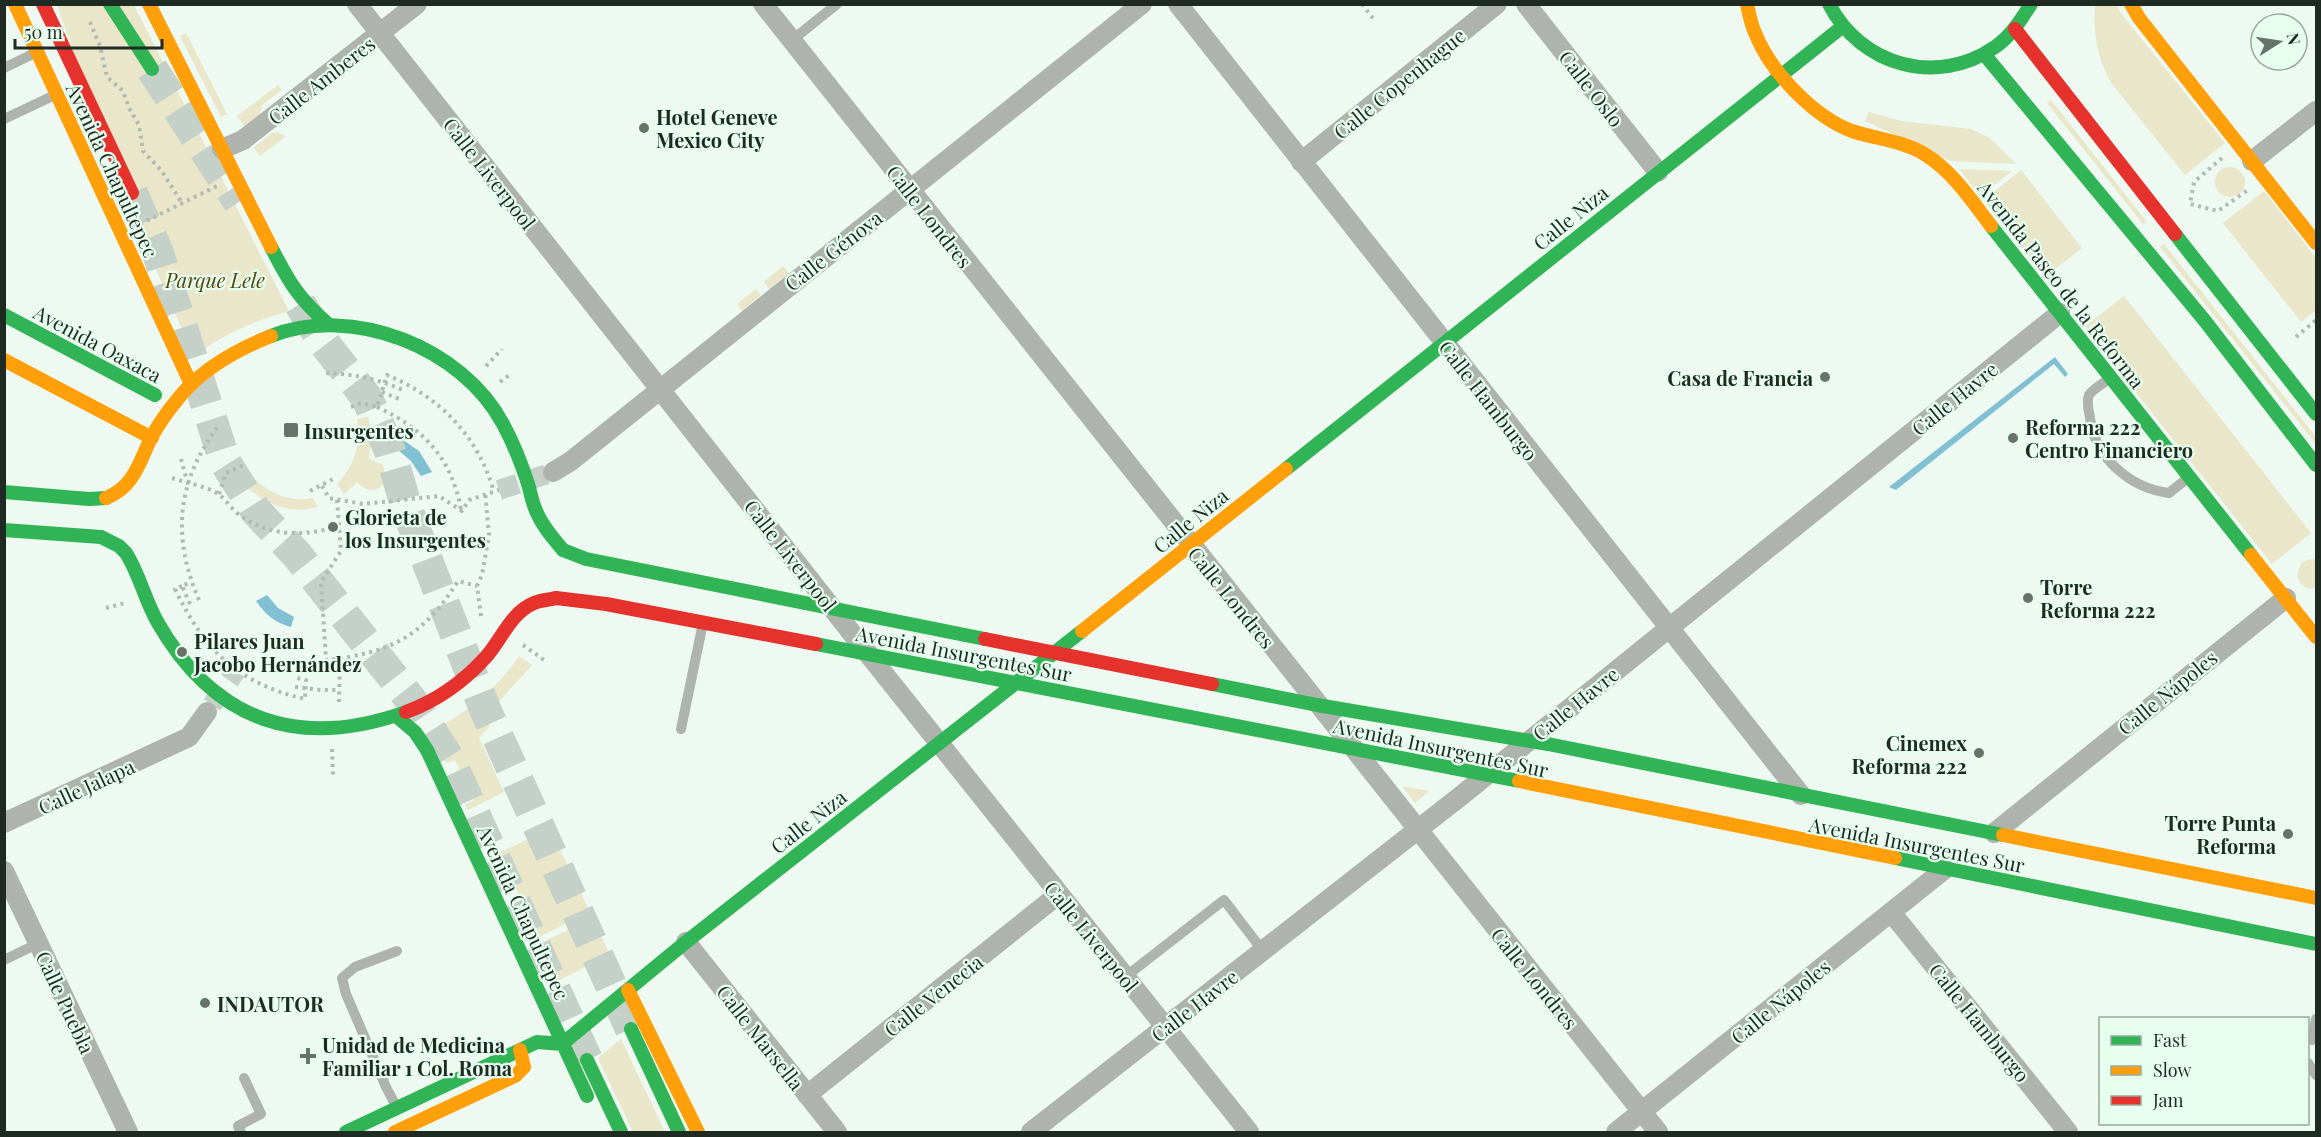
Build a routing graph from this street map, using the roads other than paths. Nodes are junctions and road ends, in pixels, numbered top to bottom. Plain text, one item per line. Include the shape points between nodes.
1 (15, 4) edge
2 (43, 4) edge
3 (110, 4) edge
4 (150, 4) edge
5 (357, 4) edge
6 (417, 4) edge
7 (762, 4) edge
8 (837, 4) edge
9 (1142, 4) edge
10 (1178, 4) edge
11 (1497, 4) edge
12 (1526, 4) edge
13 (1747, 4) edge
14 (1829, 4) edge
15 (2031, 4) edge
16 (2131, 4) edge
17 (1842, 27) junction
18 (2015, 29) junction
19 (380, 34) junction
20 (791, 41) junction
21 (38, 52) junction
22 (1984, 54) junction
23 (4, 68) edge
24 (152, 69) tunnel mouth
25 (1782, 74) junction
26 (57, 94) junction
27 (2316, 111) edge
28 (4, 118) edge
29 (222, 149) junction
30 (1301, 162) junction
31 (2252, 162) junction
32 (1658, 172) junction
33 (909, 190) junction
34 (132, 193) tunnel mouth
35 (2316, 243) edge
36 (2060, 313) junction
37 (4, 315) edge
38 (328, 324) junction
39 (1444, 343) junction
40 (4, 360) edge
41 (2111, 378) junction
42 (191, 384) junction
43 (659, 388) junction
44 (172, 404) junction
45 (2316, 414) edge
46 (152, 438) junction
47 (2316, 465) edge
48 (553, 472) tunnel mouth
49 (2189, 476) junction
50 (4, 492) edge
51 (4, 530) edge
52 (1190, 545) junction
53 (2286, 598) junction
54 (834, 609) junction
55 (703, 623) junction
56 (1668, 628) junction
57 (2316, 637) edge
58 (1056, 652) junction
59 (869, 655) junction
60 (1016, 683) junction
61 (1317, 705) junction
62 (207, 712) tunnel mouth
63 (396, 716) junction
64 (681, 729) dead end
65 (1528, 740) junction
66 (939, 742) junction
67 (1351, 747) junction
68 (1485, 776) junction
69 (1801, 795) junction
70 (4, 823) edge
71 (1417, 830) junction
72 (1994, 833) junction
73 (1945, 869) junction
74 (4, 871) edge
75 (1059, 894) junction
76 (2316, 898) edge
77 (1891, 912) junction
78 (686, 942) junction
79 (39, 943) junction
80 (2316, 944) edge
81 (397, 951) dead end
82 (1263, 951) junction
83 (4, 960) edge
84 (1125, 977) junction
85 (628, 990) junction
86 (2316, 1019) edge
87 (1165, 1027) junction
88 (631, 1029) tunnel mouth
89 (2312, 1040) edge
90 (562, 1044) junction
91 (520, 1050) junction
92 (587, 1060) tunnel mouth
93 (244, 1078) dead end
94 (807, 1095) junction
95 (397, 1108) junction
96 (1642, 1112) junction
97 (595, 1113) dead end
98 (412, 1129) edge
99 (128, 1132) edge
100 (241, 1132) edge
101 (346, 1132) edge
102 (395, 1132) edge
103 (621, 1132) edge
104 (679, 1132) edge
105 (698, 1132) edge
106 (837, 1132) edge
107 (1031, 1132) edge
108 (1249, 1132) edge
109 (1616, 1132) edge
110 (1658, 1132) edge
111 (2068, 1132) edge

1 - 21 main road, Avenida Chapultepec
2 - 34 main road, Avenida Chapultepec
3 - 24 main road
4 - 29 main road
5 - 19 street, Calle Liverpool
6 - 19 street, Calle Amberes
7 - 20 street, Calle Londres
8 - 20 lane
9 - 33 street, Calle Génova
10 - 30 street, Calle Hamburgo
11 - 30 street, Calle Copenhague
12 - 32 street, Calle Oslo
13 - 25 main road, Avenida Paseo de la Reforma via 1758,39
14 - 17 main road
15 - 18 main road
16 - 31 main road
17 - 22 main road via 1878,55 1910,66 1944,67
17 - 25 main road, Calle Niza
18 - 22 main road
18 - 45 main road
19 - 29 street, Calle Amberes via 243,140
19 - 43 street, Calle Liverpool
20 - 33 street, Calle Londres
21 - 23 lane
21 - 26 main road, Avenida Chapultepec
22 - 47 main road via 2205,321
25 - 32 main road, Calle Niza
25 - 36 main road, Avenida Paseo de la Reforma via 1811,106 1838,125 1917,149 1939,163
26 - 28 lane
26 - 42 main road, Avenida Chapultepec
27 - 31 street
29 - 38 main road via 289,282 305,304
30 - 39 street, Calle Hamburgo
31 - 35 main road
32 - 39 main road, Calle Niza
33 - 43 street, Calle Génova
33 - 52 street, Calle Londres
36 - 41 main road, Avenida Paseo de la Reforma
36 - 56 street, Calle Havre
37 - 44 main road, Avenida Oaxaca
38 - 42 main road, bridge via 290,329 257,340 218,361
38 - 54 main road, Avenida Insurgentes Sur, bridge via 384,332 418,346 475,386 499,417 517,453 537,515 563,550 586,560
39 - 52 main road, Calle Niza
39 - 56 street, Calle Hamburgo
40 - 46 main road
41 - 49 main road, Avenida Paseo de la Reforma
41 - 49 lane via 2090,394 2087,402 2095,437 2110,462 2130,479 2157,491 2169,493
42 - 44 main road, bridge
43 - 48 street, Calle Génova
43 - 54 street, Calle Liverpool
44 - 46 main road, bridge
46 - 50 main road, bridge via 131,480 121,491 105,498
49 - 53 main road, Avenida Paseo de la Reforma
51 - 63 main road, bridge via 101,537 122,547 156,619 178,654 232,706 260,719 295,727 332,728
52 - 58 main road, Calle Niza
52 - 61 street, Calle Londres
53 - 57 main road, Avenida Paseo de la Reforma
53 - 72 street, Calle Nápoles
54 - 58 main road, Avenida Insurgentes Sur
54 - 59 street, Calle Liverpool
55 - 59 main road, Avenida Insurgentes Sur
55 - 63 main road, Avenida Insurgentes Sur, bridge via 579,599 556,598 532,604 515,618 486,657 448,691 424,706
55 - 64 lane
56 - 65 street, Calle Havre
56 - 69 street, Calle Hamburgo
58 - 60 main road, Calle Niza
58 - 61 main road, Avenida Insurgentes Sur
59 - 60 main road, Avenida Insurgentes Sur
59 - 66 street, Calle Liverpool
60 - 66 main road, Calle Niza
60 - 67 main road, Avenida Insurgentes Sur
61 - 65 main road, Avenida Insurgentes Sur
61 - 67 street, Calle Londres
62 - 70 street, Calle Jalapa via 189,737
63 - 90 main road, Avenida Chapultepec via 415,732 427,750
65 - 68 street, Calle Havre
65 - 69 main road, Avenida Insurgentes Sur
66 - 75 street, Calle Liverpool
66 - 78 main road, Calle Niza
67 - 68 main road, Avenida Insurgentes Sur
67 - 71 street, Calle Londres
68 - 71 street, Calle Havre
68 - 73 main road, Avenida Insurgentes Sur
69 - 72 main road, Avenida Insurgentes Sur
71 - 82 street, Calle Havre
71 - 96 street, Calle Londres
72 - 76 main road, Avenida Insurgentes Sur
73 - 77 street, Calle Nápoles
73 - 80 main road, Avenida Insurgentes Sur
74 - 79 street, Calle Puebla
75 - 84 street, Calle Liverpool
75 - 94 street, Calle Venecia
77 - 96 street, Calle Nápoles
77 - 111 street, Calle Hamburgo
78 - 85 main road, Calle Niza
78 - 94 street, Calle Marsella
79 - 83 lane
79 - 99 street, Calle Puebla
81 - 95 lane via 355,967 342,978
82 - 84 lane via 1224,900
82 - 87 street, Calle Havre
84 - 87 street, Calle Liverpool
85 - 90 main road, Calle Niza
85 - 105 main road
86 - 89 lane
87 - 107 street, Calle Havre
87 - 108 street, Calle Liverpool
88 - 104 main road
90 - 91 main road via 537,1042
90 - 97 main road, Avenida Chapultepec
91 - 95 main road
91 - 98 main road via 524,1067 514,1076
92 - 103 main road
93 - 100 lane via 261,1114 238,1126
94 - 106 street, Calle Marsella
95 - 101 main road
96 - 109 street, Calle Nápoles
96 - 110 street, Calle Londres
98 - 102 main road

